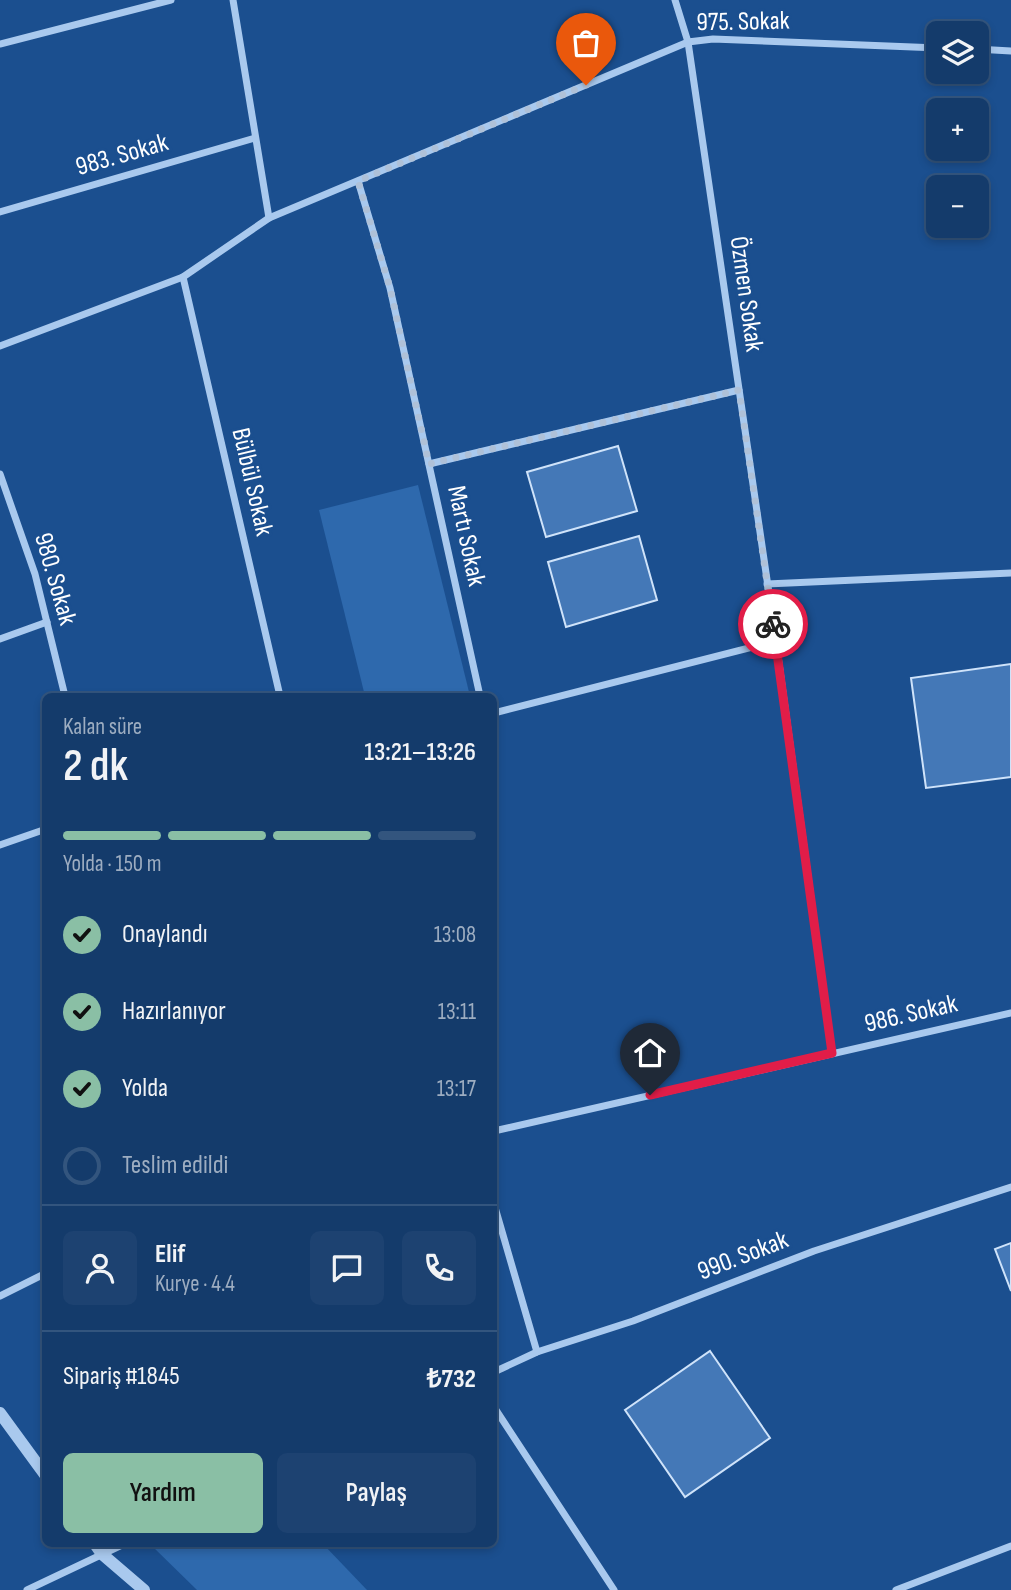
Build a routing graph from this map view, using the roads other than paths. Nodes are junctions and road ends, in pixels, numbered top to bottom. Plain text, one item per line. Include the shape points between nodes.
1 (171, 0) edge
2 (233, 0) edge
3 (675, 0) edge
4 (688, 42) junction
5 (0, 44) edge
6 (926, 48) edge
7 (989, 50) edge
8 (1011, 51) edge
9 (255, 138) junction
10 (358, 181) junction
11 (0, 212) edge
12 (268, 218) junction
13 (183, 277) junction
14 (0, 346) edge
15 (739, 390) junction
16 (429, 464) junction
17 (0, 474) edge
18 (1011, 573) edge
19 (767, 584) junction
20 (47, 622) junction
21 (0, 639) edge
22 (776, 641) junction
23 (64, 693) edge
24 (279, 693) edge
25 (479, 693) edge
26 (497, 711) edge
27 (42, 831) edge
28 (0, 845) edge
29 (1011, 1013) edge
30 (832, 1053) junction
31 (497, 1130) edge
32 (1011, 1187) edge
33 (497, 1214) edge
34 (42, 1275) edge
35 (0, 1296) edge
36 (537, 1352) junction
37 (497, 1371) edge
38 (497, 1411) edge
39 (0, 1413) edge
40 (42, 1471) edge
41 (1011, 1546) edge
42 (99, 1549) edge
43 (27, 1590) edge
44 (144, 1590) edge
45 (614, 1590) edge
46 (896, 1590) edge

1 - 5 street
2 - 9 street
3 - 4 street, Özmen Sokak
4 - 6 street, 975. Sokak via 713,39
4 - 10 street, 975. Sokak
4 - 15 street, Özmen Sokak
7 - 8 street
9 - 11 street, 983. Sokak
9 - 12 street
10 - 12 street, 975. Sokak
10 - 16 street, Martı Sokak via 390,288
12 - 13 street, 975. Sokak
13 - 14 street, 975. Sokak
13 - 24 street, Bülbül Sokak
15 - 16 street
15 - 19 street, Özmen Sokak
16 - 25 street, Martı Sokak
17 - 20 street, 980. Sokak
18 - 19 street
19 - 22 street, Özmen Sokak
20 - 21 street
20 - 23 street, 980. Sokak
22 - 26 street
22 - 30 street, Özmen Sokak
27 - 28 street
29 - 30 street, 986. Sokak
30 - 31 street, 986. Sokak
32 - 36 street, 990. Sokak via 814,1251 633,1321
33 - 36 street
34 - 35 street
36 - 37 street, 990. Sokak
38 - 45 street
39 - 40 street
41 - 46 street
42 - 43 street
42 - 44 street

